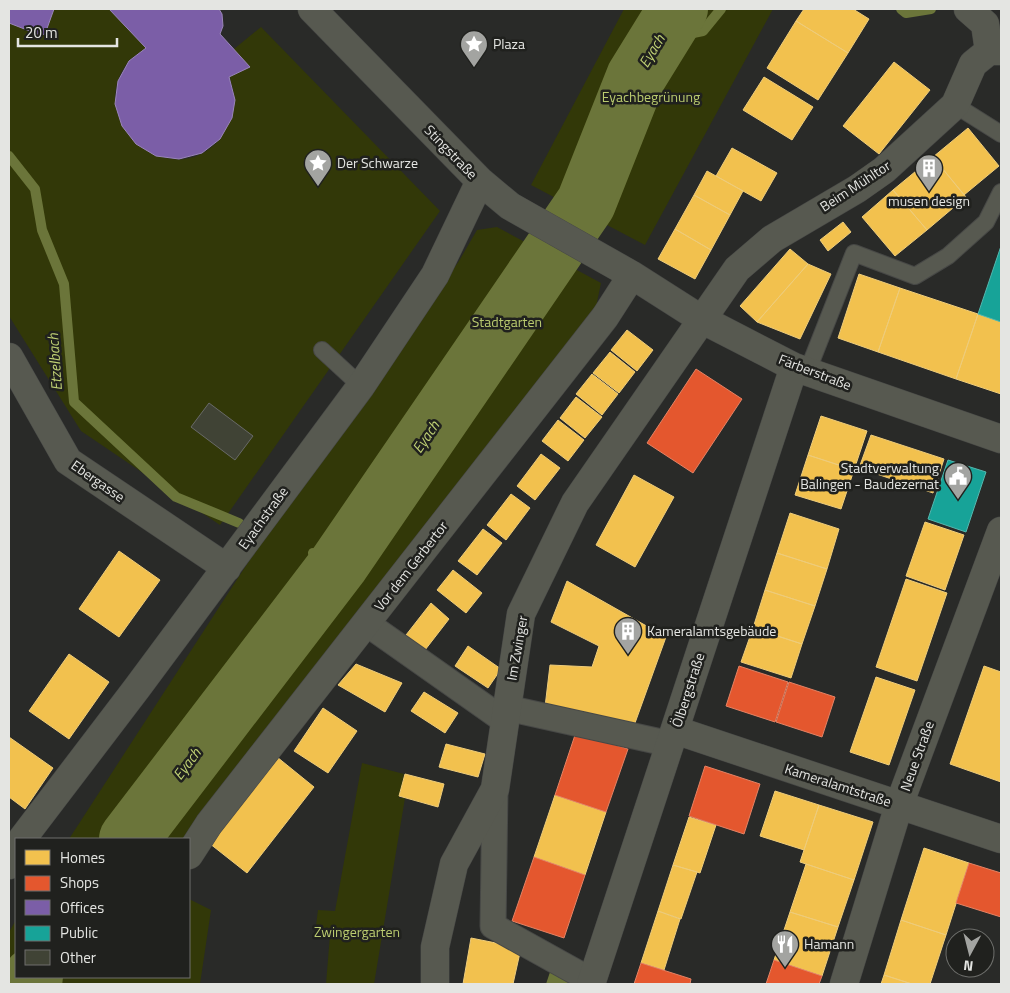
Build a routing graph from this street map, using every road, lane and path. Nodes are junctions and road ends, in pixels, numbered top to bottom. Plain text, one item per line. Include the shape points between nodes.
1 (312, 9) edge
2 (968, 9) edge
3 (995, 51) edge
4 (955, 105) junction
5 (1001, 134) edge
6 (480, 181) junction
7 (1001, 192) edge
8 (623, 270) junction
9 (701, 319) junction
10 (322, 350) dead end
11 (9, 357) edge
12 (801, 368) junction
13 (361, 386) junction
14 (1001, 439) edge
15 (1001, 531) edge
16 (226, 568) junction
17 (366, 623) junction
18 (506, 714) junction
19 (672, 737) junction
20 (495, 789) junction
21 (899, 805) junction
22 (23, 838) edge
23 (1001, 839) edge
24 (15, 852) edge
25 (190, 854) edge
26 (9, 865) edge
27 (591, 983) edge
28 (435, 984) edge
29 (844, 984) edge

1 - 6 street, Stingstraße
2 - 3 street via 985,24
3 - 4 street, Beim Mühltor via 973,64
4 - 5 lane
4 - 9 street, Beim Mühltor via 884,170 772,239 737,269
6 - 8 street, Stingstraße via 510,206
6 - 13 street, Eyachstraße via 435,275
7 - 12 lane via 986,222 948,256 915,276 854,253
8 - 9 street, Färberstraße
8 - 17 street, Vor dem Gerbertor via 605,316
9 - 12 street, Färberstraße
9 - 18 street, Im Zwinger via 575,503 521,614
10 - 13 lane
11 - 16 street, Ebergasse via 68,461
12 - 14 street, Färberstraße
12 - 19 street, Ölbergstraße
13 - 16 street, Eyachstraße
15 - 21 street, Neue Straße
16 - 22 street, Eyachstraße
17 - 18 street
17 - 25 street, Vor dem Gerbertor
18 - 19 street
18 - 20 street, Im Zwinger
19 - 21 street, Kameralamtstraße
19 - 27 street, Ölbergstraße
20 - 27 street via 493,926
20 - 28 street, Im Zwinger via 454,864 435,947
21 - 23 street, Kameralamtstraße
21 - 29 street, Neue Straße
24 - 26 street

